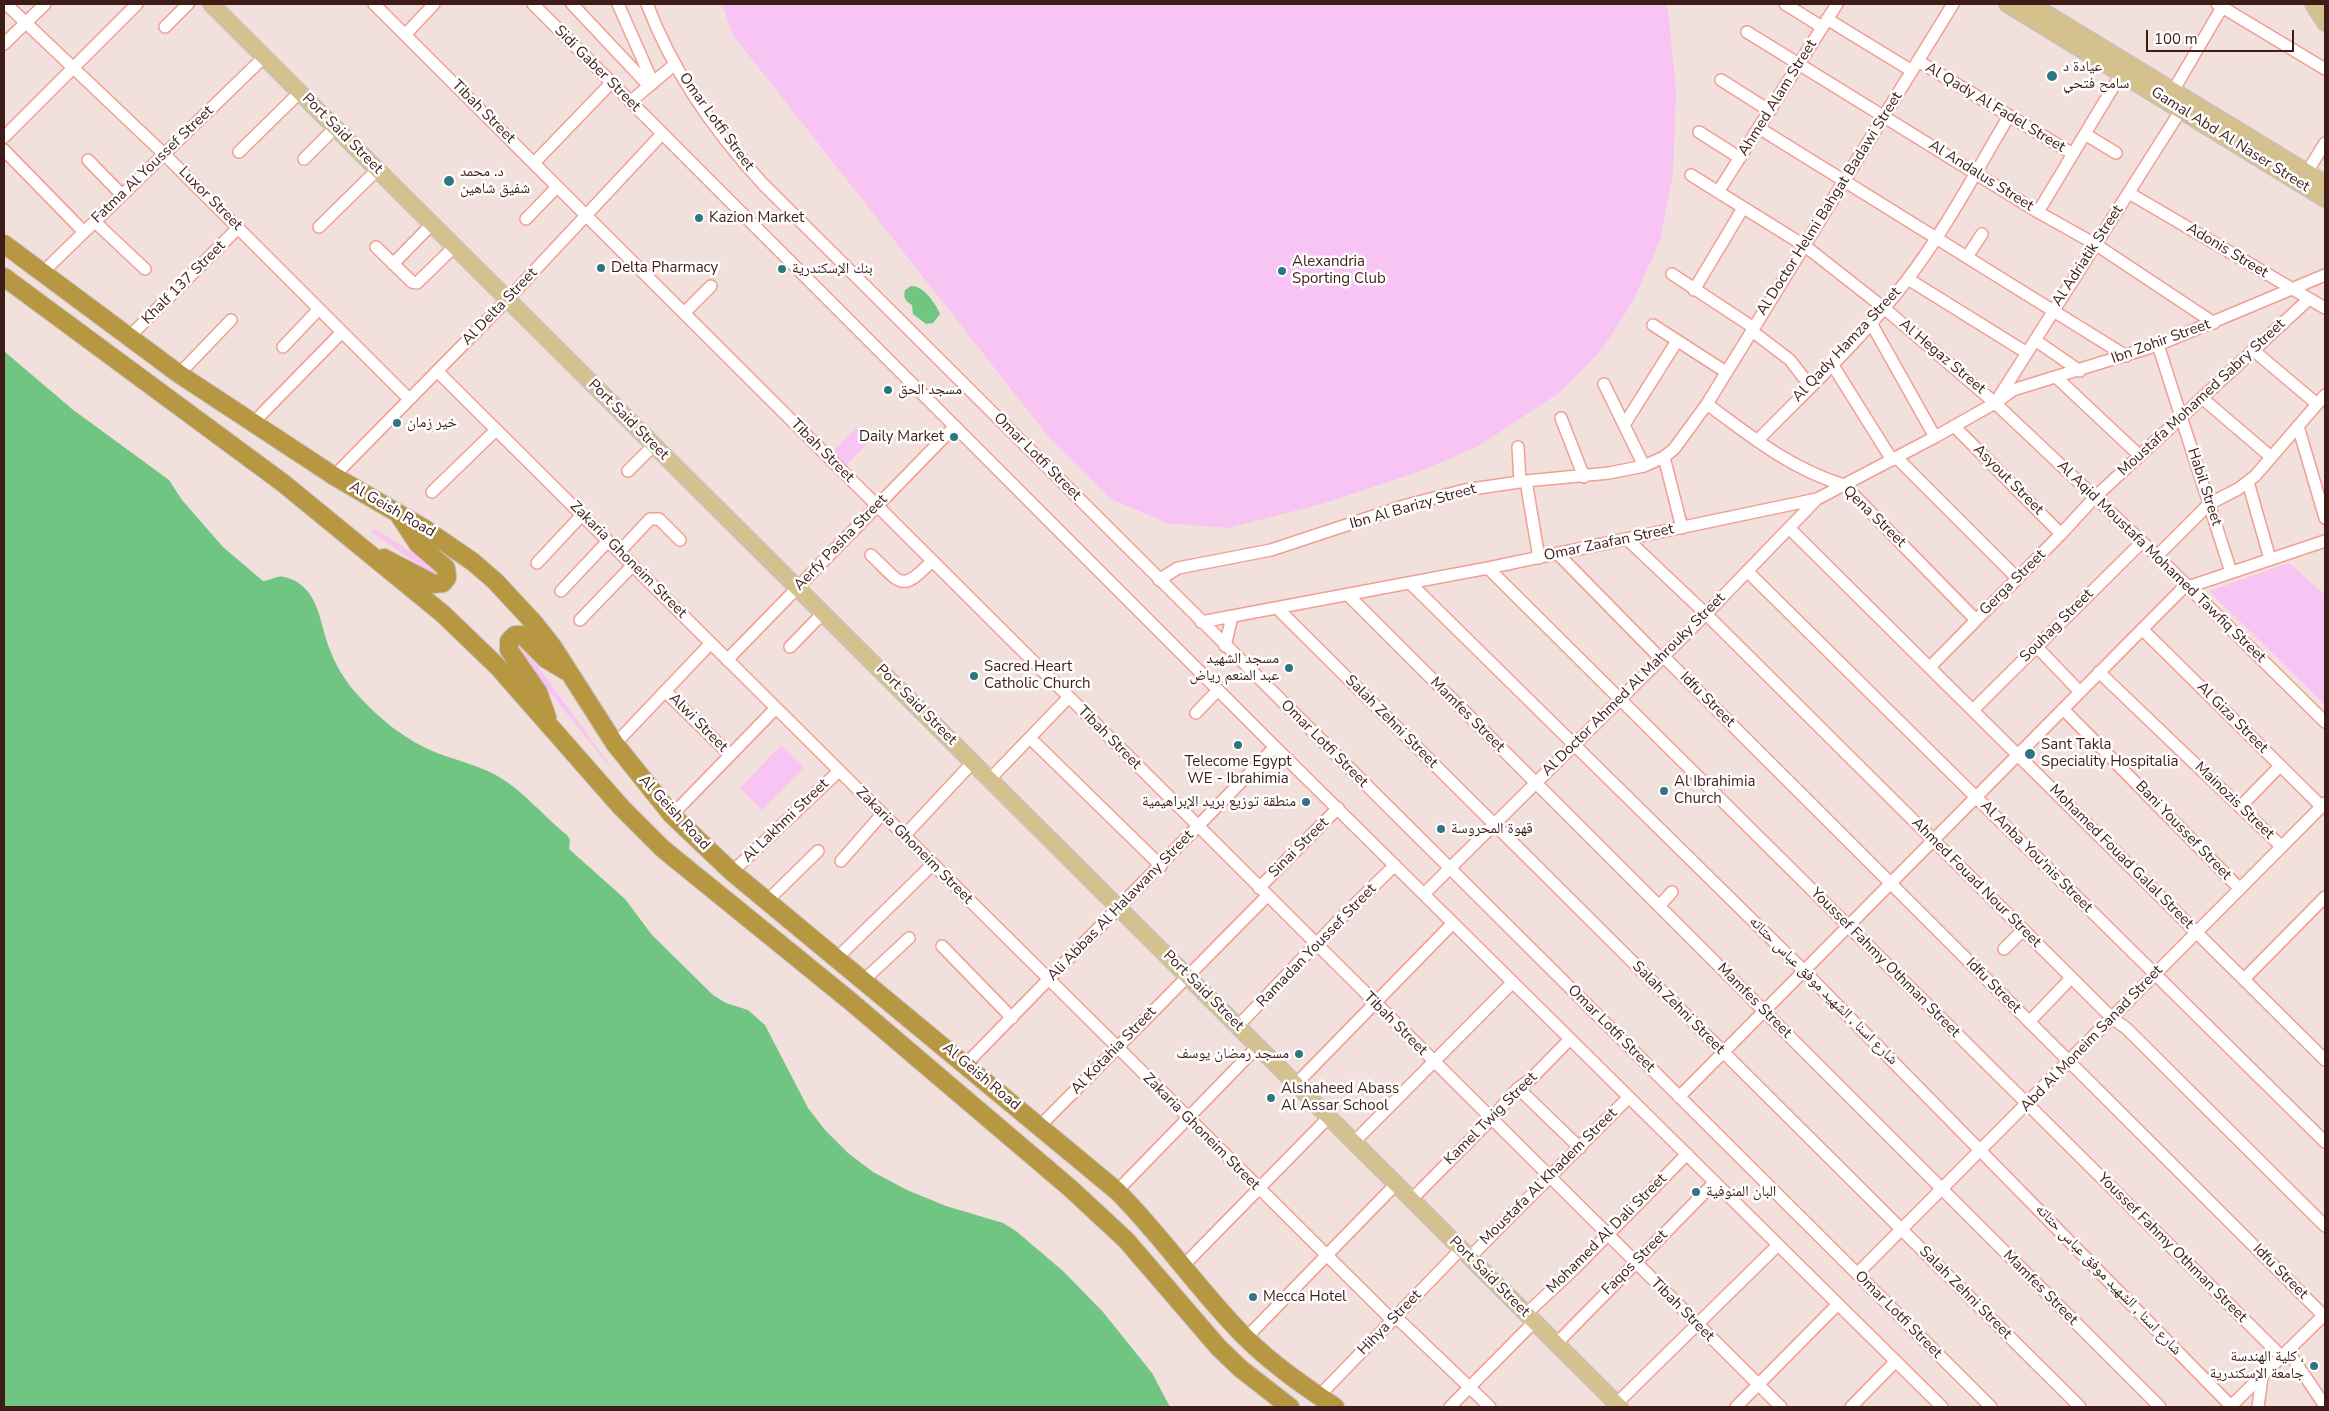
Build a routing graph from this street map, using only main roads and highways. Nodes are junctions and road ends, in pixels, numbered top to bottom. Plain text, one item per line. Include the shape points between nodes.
1 (211, 4) edge
2 (2007, 4) edge
3 (2313, 4) edge
4 (2037, 5) edge
5 (2325, 23) edge
6 (2325, 183) edge
7 (2325, 199) edge
8 (4, 244) edge
9 (4, 277) edge
10 (399, 515) junction
11 (362, 550) junction
12 (569, 672) junction
13 (548, 724) junction
14 (1616, 1406) edge
15 (1290, 1407) edge
16 (1335, 1407) edge

1 - 14 main road, Port Said Street
2 - 7 main road, Gamal Abd Al Naser Street
3 - 5 main road
4 - 6 main road, Gamal Abd Al Naser Street
8 - 10 highway, Al Geish Road via 179,374 252,424
9 - 11 highway, Al Geish Road via 283,483
10 - 11 highway via 418,544 446,568 445,582 434,584 395,562
10 - 12 highway, Al Geish Road via 450,544 495,581 535,624
11 - 13 highway, Al Geish Road via 472,640
12 - 13 highway via 546,659 522,635 508,641 509,650 542,699
12 - 16 highway, Al Geish Road via 615,744 672,815 732,872 1116,1191 1246,1338 1281,1369
13 - 15 highway, Al Geish Road via 663,849 850,1000 1070,1188 1126,1240 1219,1348

